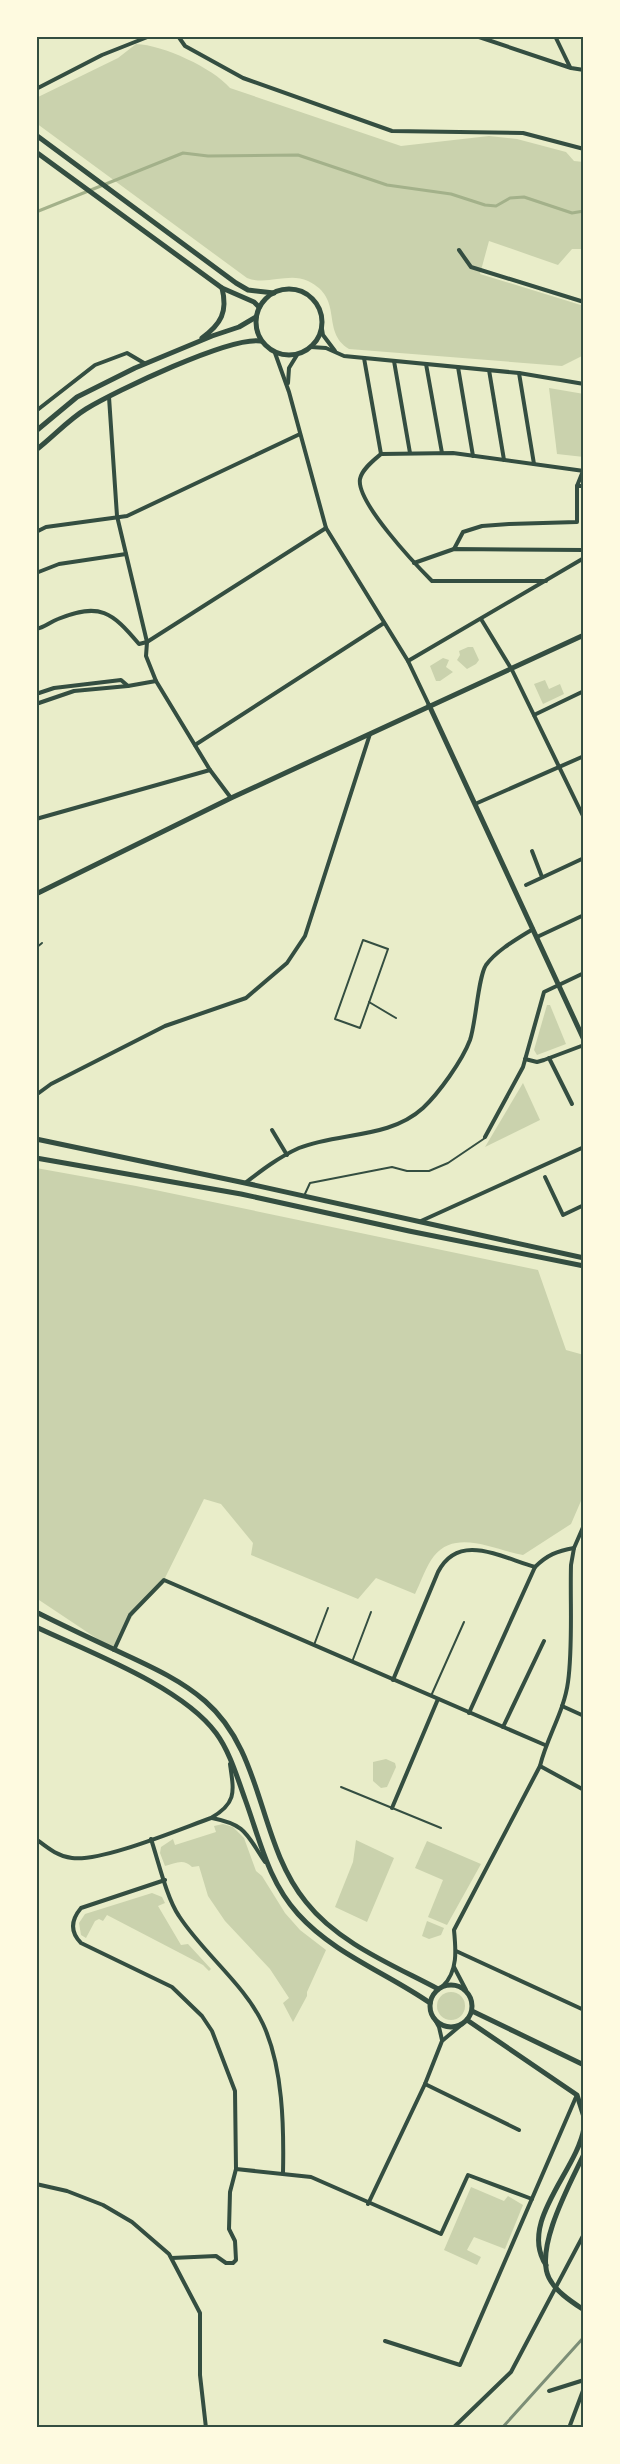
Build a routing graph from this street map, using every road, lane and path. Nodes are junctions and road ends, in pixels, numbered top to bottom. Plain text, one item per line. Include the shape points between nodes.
1 (150, 36) edge
2 (178, 36) edge
3 (476, 36) edge
4 (555, 36) edge
5 (571, 68) junction
6 (584, 70) edge
7 (36, 89) edge
8 (36, 135) edge
9 (584, 148) edge
10 (36, 152) edge
11 (459, 250) dead end
12 (222, 288) junction
13 (274, 293) junction
14 (584, 302) edge
15 (259, 307) junction
16 (256, 317) junction
17 (322, 329) junction
18 (261, 341) junction
19 (193, 344) junction
20 (311, 347) junction
21 (275, 352) junction
22 (338, 354) junction
23 (297, 355) junction
24 (364, 358) junction
25 (394, 361) junction
26 (145, 364) junction
27 (426, 364) junction
28 (458, 367) junction
29 (489, 370) junction
30 (519, 373) junction
31 (584, 384) edge
32 (288, 389) junction
33 (109, 398) junction
34 (36, 411) edge
35 (36, 431) edge
36 (300, 434) junction
37 (36, 450) edge
38 (381, 453) junction
39 (410, 453) junction
40 (442, 453) junction
41 (473, 456) junction
42 (504, 460) junction
43 (534, 464) junction
44 (584, 471) edge
45 (577, 486) junction
46 (584, 486) edge
47 (117, 516) junction
48 (326, 528) junction
49 (36, 532) edge
50 (453, 549) junction
51 (584, 550) edge
52 (126, 554) junction
53 (584, 558) edge
54 (414, 563) junction
55 (36, 573) edge
56 (546, 581) junction
57 (481, 619) junction
58 (384, 623) junction
59 (36, 629) edge
60 (584, 635) edge
61 (147, 642) junction
62 (408, 661) junction
63 (512, 670) junction
64 (156, 681) junction
65 (128, 686) junction
66 (584, 691) edge
67 (36, 694) edge
68 (36, 704) edge
69 (429, 705) junction
70 (534, 715) junction
71 (370, 733) junction
72 (195, 745) junction
73 (584, 756) edge
74 (559, 767) junction
75 (210, 770) junction
76 (231, 798) junction
77 (475, 804) junction
78 (584, 818) edge
79 (36, 819) edge
80 (532, 851) dead end
81 (584, 858) edge
82 (543, 877) junction
83 (526, 885) dead end
84 (36, 894) edge
85 (584, 915) edge
86 (533, 929) junction
87 (537, 937) junction
88 (42, 943) dead end
89 (36, 948) edge
90 (584, 973) edge
91 (559, 985) junction
92 (369, 1002) junction
93 (396, 1018) dead end
94 (584, 1040) edge
95 (584, 1045) edge
96 (549, 1058) junction
97 (525, 1059) junction
98 (36, 1095) edge
99 (572, 1104) dead end
100 (272, 1130) dead end
101 (485, 1137) joint
102 (36, 1140) edge
103 (584, 1146) edge
104 (287, 1155) junction
105 (36, 1158) edge
106 (544, 1177) dead end
107 (245, 1183) junction
108 (304, 1196) junction
109 (584, 1205) edge
110 (418, 1222) junction
111 (584, 1258) edge
112 (584, 1266) edge
113 (584, 1525) edge
114 (574, 1548) junction
115 (535, 1567) junction
116 (328, 1608) dead end
117 (36, 1612) edge
118 (371, 1612) dead end
119 (464, 1622) dead end
120 (36, 1627) edge
121 (544, 1641) dead end
122 (314, 1645) junction
123 (114, 1650) junction
124 (352, 1662) junction
125 (393, 1680) junction
126 (431, 1696) junction
127 (438, 1699) junction
128 (562, 1706) junction
129 (470, 1713) junction
130 (584, 1716) edge
131 (502, 1727) junction
132 (545, 1745) junction
133 (230, 1758) junction
134 (540, 1766) junction
135 (341, 1787) dead end
136 (584, 1790) edge
137 (392, 1808) junction
138 (211, 1818) junction
139 (441, 1828) dead end
140 (36, 1839) edge
141 (151, 1839) junction
142 (265, 1862) junction
143 (165, 1880) junction
144 (456, 1951) junction
145 (454, 1967) junction
146 (440, 1988) junction
147 (466, 1990) junction
148 (430, 2003) junction
149 (584, 2010) edge
150 (472, 2011) junction
151 (434, 2018) junction
152 (467, 2020) junction
153 (461, 2025) junction
154 (442, 2041) junction
155 (584, 2065) edge
156 (425, 2084) junction
157 (577, 2095) junction
158 (584, 2117) edge
159 (584, 2128) edge
160 (519, 2130) dead end
161 (584, 2154) edge
162 (236, 2169) junction
163 (283, 2173) junction
164 (36, 2184) edge
165 (532, 2199) junction
166 (368, 2204) junction
167 (584, 2234) edge
168 (172, 2258) junction
169 (547, 2267) junction
170 (584, 2310) edge
171 (385, 2341) dead end
172 (584, 2380) edge
173 (584, 2388) edge
174 (549, 2391) dead end
175 (206, 2428) edge
176 (453, 2428) edge
177 (569, 2428) edge

1 - 7 street via 102,55
2 - 9 street via 185,46 243,78 392,131 523,133
3 - 5 street
4 - 5 street
5 - 6 street
8 - 13 street via 248,290
10 - 12 street
11 - 14 street via 471,267
12 - 15 street
12 - 19 street via 222,320
13 - 15 street
13 - 17 street via 290,289 312,298 321,312
15 - 16 street
16 - 18 street
16 - 19 street
17 - 20 street
17 - 22 street
18 - 21 street
18 - 33 street via 246,340 207,353
19 - 26 street
20 - 22 street
20 - 23 street
21 - 23 street
21 - 32 street
22 - 24 street
23 - 32 street via 289,368
24 - 25 street
24 - 38 street
25 - 27 street
25 - 39 street
26 - 34 street via 128,353 95,365
26 - 35 street via 77,397
27 - 28 street
27 - 40 street
28 - 29 street
28 - 41 street
29 - 30 street
29 - 42 street
30 - 31 street
30 - 43 street
32 - 36 street
33 - 37 street via 85,410
33 - 47 street
36 - 47 street via 127,516
36 - 48 street
38 - 39 street
38 - 54 street via 363,473 361,488 379,521
39 - 40 street
40 - 41 street
41 - 42 street
42 - 43 street
43 - 44 street
44 - 45 street
45 - 46 street
45 - 50 street via 577,522 482,526 463,532
47 - 49 street via 46,526
47 - 52 street
48 - 58 street
48 - 61 street
50 - 51 street
50 - 54 street
52 - 55 street via 59,564
52 - 61 street
53 - 56 street
54 - 56 street via 432,581
56 - 57 street
57 - 62 street
57 - 63 street
58 - 62 street
58 - 72 street
59 - 61 street via 78,612 105,612 139,644
60 - 63 street
61 - 64 street via 146,656
62 - 69 street
63 - 69 street
63 - 70 street
64 - 65 street
64 - 72 street
65 - 67 street via 122,680 54,688
65 - 68 street via 74,691
66 - 70 street
69 - 71 street
69 - 77 street
70 - 74 street
71 - 76 street
71 - 98 street via 305,936 287,963 246,998 165,1026
72 - 75 street
73 - 74 street
74 - 77 street
74 - 78 street
75 - 76 street
75 - 79 street
76 - 84 street
77 - 86 street
80 - 82 street
81 - 82 street
82 - 83 street
85 - 87 street
86 - 87 street
86 - 104 street via 485,967 470,1040 456,1066 423,1107 405,1121 387,1128 300,1148
87 - 91 street
88 - 89 lane
90 - 91 street
91 - 94 street
91 - 97 street via 544,992
92 - 92 lane via 360,1028 335,1020 363,940 388,949
92 - 93 lane
95 - 96 street
96 - 97 street via 537,1062
96 - 99 street
97 - 101 street
100 - 104 street
101 - 108 lane via 448,1163 429,1171 393,1167 310,1183
102 - 107 street
103 - 110 street
104 - 107 street
105 - 112 street via 241,1194
106 - 109 street via 563,1215
107 - 108 street
108 - 110 street
110 - 111 street
113 - 114 street
114 - 115 street via 557,1551
114 - 128 street via 568,1683
115 - 125 street via 481,1550 466,1548 452,1554 438,1572
115 - 129 street
116 - 122 lane
117 - 123 street
118 - 124 lane
119 - 126 lane
120 - 133 street via 166,1689 204,1720
121 - 131 street
122 - 123 street via 164,1580 130,1615
122 - 124 street
123 - 146 street via 171,1677 206,1701 232,1732 247,1758 284,1869 319,1917 352,1941
124 - 125 street
125 - 126 street
126 - 127 street
127 - 129 street
127 - 137 street
128 - 130 street
128 - 132 street
129 - 131 street
131 - 132 street
132 - 134 street
133 - 138 street via 233,1798 225,1810
133 - 142 street
134 - 136 street
134 - 144 street via 454,1929
135 - 137 lane
137 - 139 lane
138 - 141 street
138 - 142 street via 242,1827
140 - 141 street via 54,1853 74,1858 101,1855
141 - 143 street
142 - 148 street via 284,1896 315,1932
143 - 162 street via 81,1908 74,1917 74,1934 81,1943 172,1987 202,2016 222,2051 235,2091
143 - 163 street via 177,1914 242,1992 267,2032 284,2124
144 - 145 street
144 - 149 street
145 - 146 street
145 - 147 street
146 - 147 street via 455,1985
146 - 148 street
147 - 150 street via 472,2000
148 - 151 street
150 - 152 street
150 - 155 street
151 - 153 street via 443,2025
151 - 154 street
152 - 153 street
152 - 157 street
153 - 154 street
154 - 156 street
156 - 160 street
156 - 166 street
157 - 158 street
157 - 165 street
159 - 169 street via 539,2226 540,2257
161 - 169 street via 548,2238
162 - 163 street
162 - 168 street via 230,2192 229,2229 235,2241 236,2260 233,2264 216,2256
163 - 166 street via 311,2177
164 - 168 street via 67,2191 113,2211 132,2222
165 - 166 street via 468,2175 441,2234
165 - 171 street via 460,2365
167 - 176 street via 511,2372
168 - 175 street via 200,2313 200,2375
169 - 170 street via 556,2287
172 - 174 street
173 - 177 street

